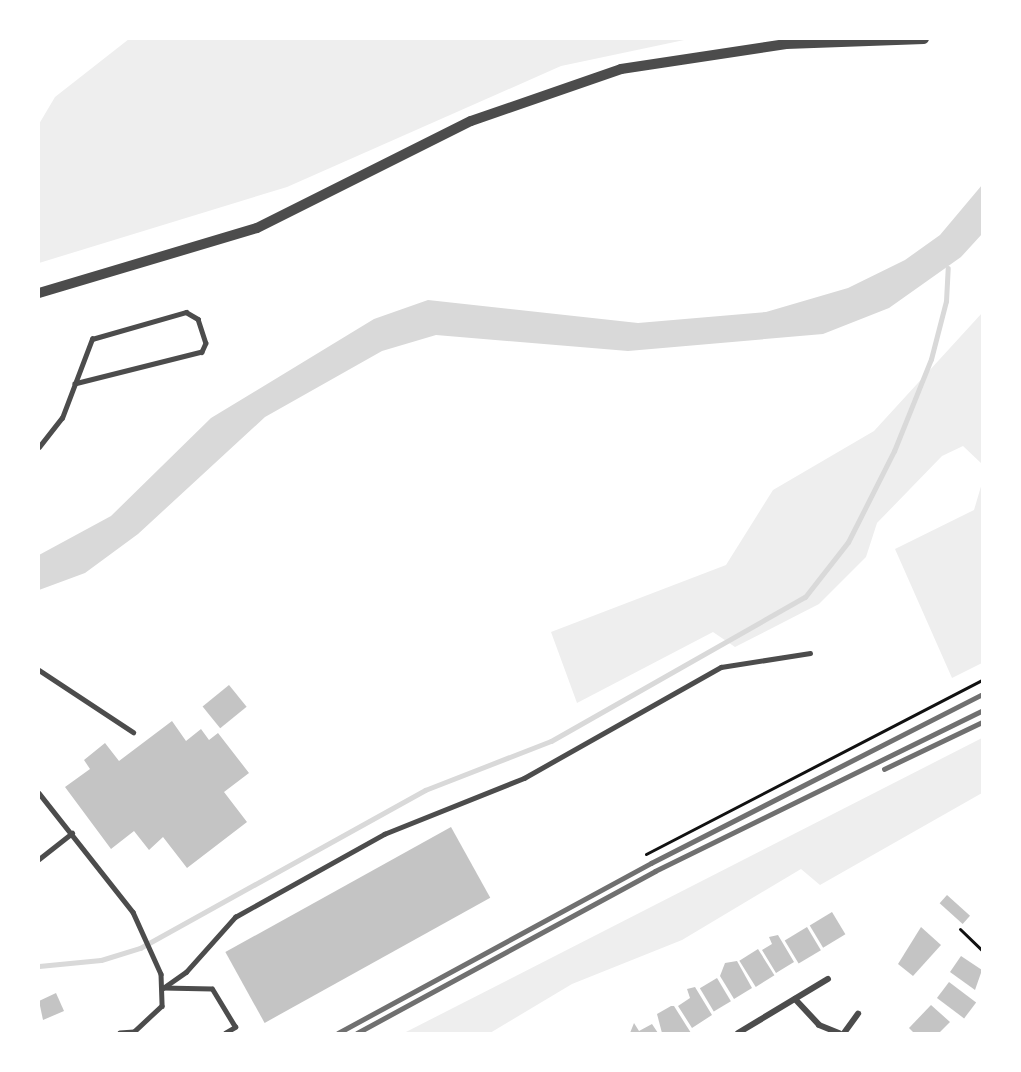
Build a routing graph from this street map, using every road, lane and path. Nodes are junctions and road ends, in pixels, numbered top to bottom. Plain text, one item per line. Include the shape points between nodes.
1 (924, 39) edge
2 (859, 40) edge
3 (39, 293) edge
4 (75, 384) junction
5 (39, 447) edge
6 (810, 653) dead end
7 (39, 670) edge
8 (982, 680) edge
9 (133, 732) dead end
10 (39, 793) edge
11 (72, 833) junction
12 (646, 854) dead end
13 (39, 860) edge
14 (960, 929) dead end
15 (982, 950) edge
16 (828, 979) dead end
17 (163, 988) junction
18 (795, 999) junction
19 (858, 1014) dead end
20 (120, 1033) edge
21 (225, 1033) edge
22 (738, 1033) edge
23 (839, 1033) edge
24 (844, 1033) edge

1 - 2 street
2 - 3 street via 714,51 621,69 546,91 471,121 257,228
4 - 4 lane via 85,346 92,339 186,312 198,319 206,343 202,352
4 - 5 lane via 62,418
6 - 17 lane via 721,667 495,792 384,834 236,918 186,972
7 - 9 lane
8 - 12 path
10 - 11 lane
11 - 13 lane
11 - 17 lane via 137,920 152,950
14 - 15 path
16 - 18 street
17 - 20 lane via 162,1006 150,1022
17 - 21 lane via 212,989 235,1027
18 - 22 street
18 - 23 street via 819,1024
19 - 24 street

